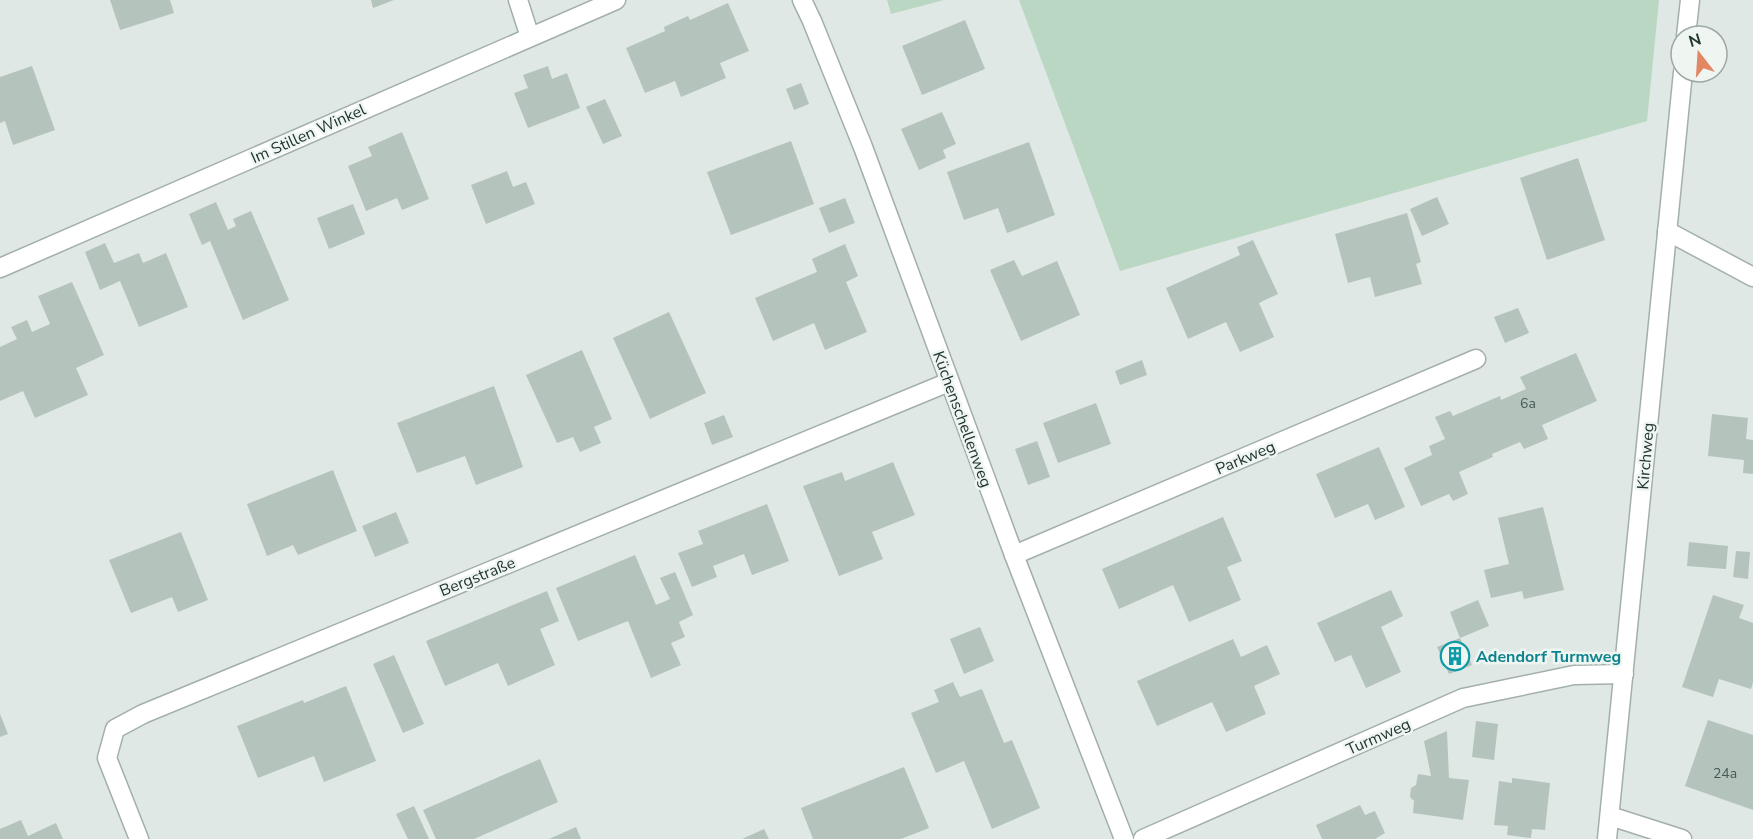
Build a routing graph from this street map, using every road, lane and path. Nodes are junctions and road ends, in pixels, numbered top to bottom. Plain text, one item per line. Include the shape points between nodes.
1 (518, 0) edge
2 (616, 0) edge
3 (802, 0) edge
4 (1690, 0) edge
5 (1687, 24) edge
6 (530, 37) junction
7 (1682, 84) edge
8 (1667, 231) junction
9 (0, 268) edge
10 (1753, 277) edge
11 (1476, 359) dead end
12 (950, 382) junction
13 (1014, 555) junction
14 (1624, 674) junction
15 (1610, 816) junction
16 (139, 839) edge
17 (1124, 839) edge
18 (1143, 839) edge
19 (1607, 839) edge
20 (1682, 839) edge

1 - 6 street
2 - 6 street, Im Stillen Winkel
3 - 12 street, Küchenschellenweg via 863,147
4 - 5 street
6 - 9 street, Im Stillen Winkel
7 - 8 street, Kirchweg
8 - 10 street
8 - 14 street, Kirchweg
11 - 13 street, Parkweg
12 - 13 street, Küchenschellenweg
12 - 16 street, Bergstraße via 114,729 107,758
13 - 17 street, Küchenschellenweg
14 - 15 street, Kirchweg
14 - 18 street, Turmweg via 1574,675 1463,698
15 - 19 street, Kirchweg
15 - 20 street

